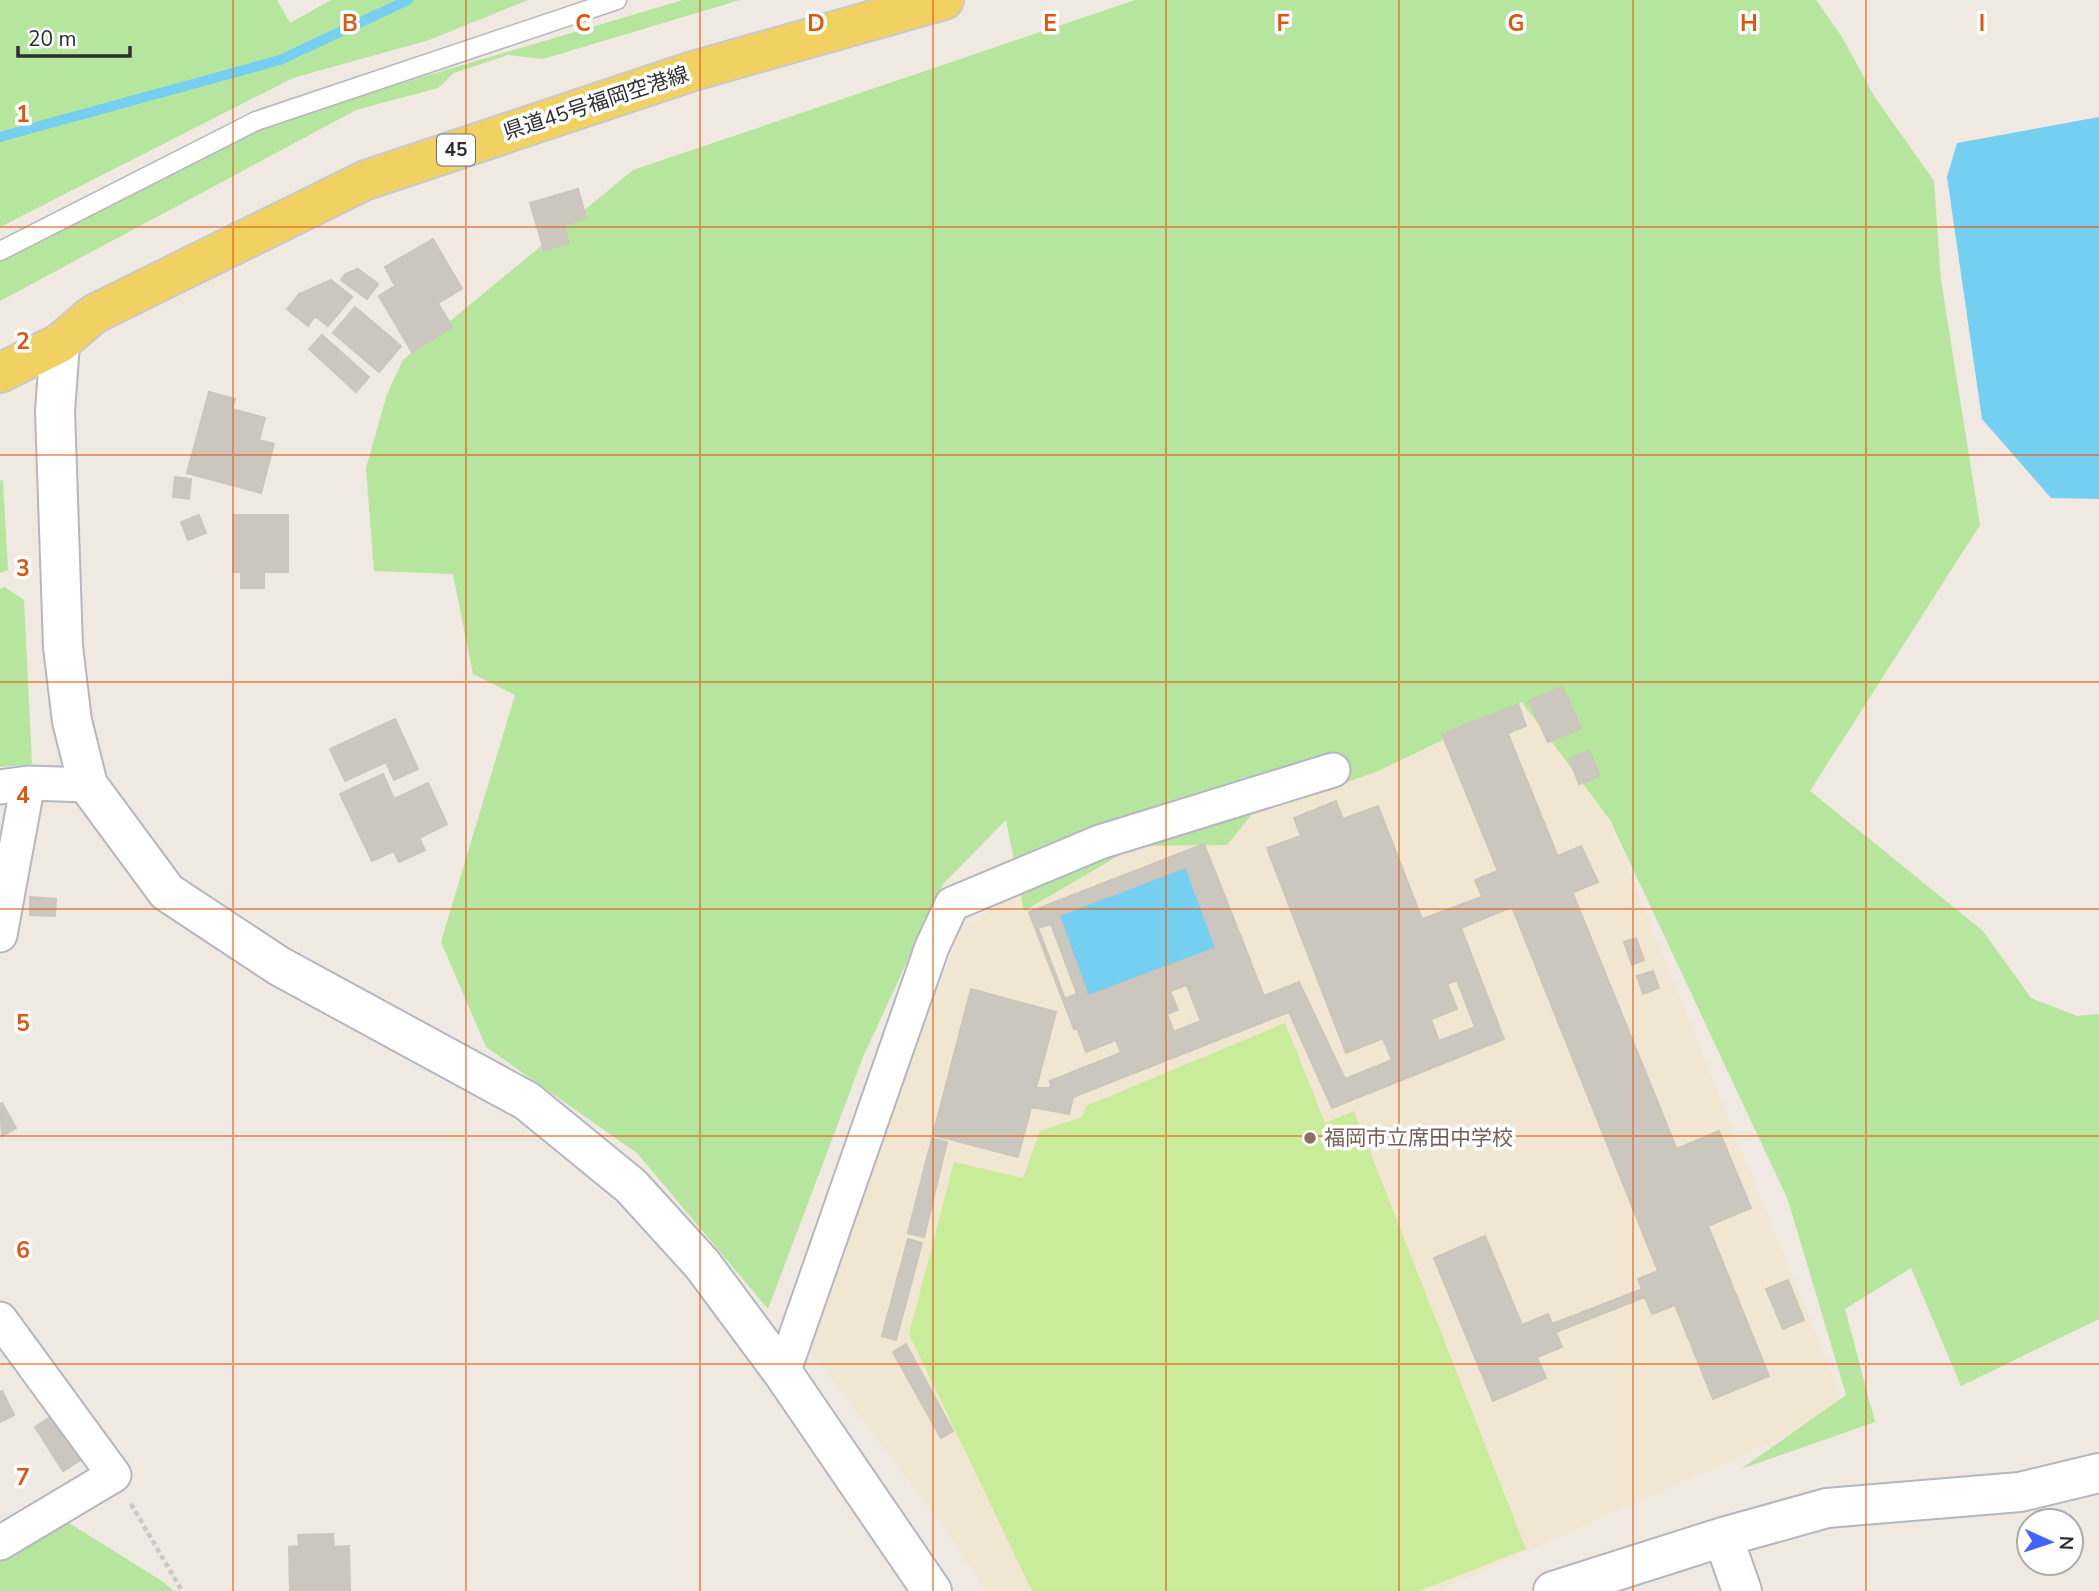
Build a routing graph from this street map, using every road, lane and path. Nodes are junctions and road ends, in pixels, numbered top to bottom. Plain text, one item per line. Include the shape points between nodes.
1 (617, 0) edge
2 (944, 0) edge
3 (0, 251) edge
4 (60, 343) junction
5 (0, 373) edge
6 (1333, 770) dead end
7 (14, 785) edge
8 (88, 785) junction
9 (0, 935) edge
10 (0, 1319) edge
11 (783, 1373) junction
12 (2099, 1473) edge
13 (114, 1475) junction
14 (1723, 1537) junction
15 (0, 1543) edge
16 (182, 1591) edge
17 (932, 1591) edge
18 (1553, 1591) edge
19 (1742, 1591) edge

1 - 3 lane via 256,121
2 - 4 main road, 県道45号福岡空港線 / 45 via 693,71 366,180 94,314
4 - 5 main road, 県道45号福岡空港線 / 45
4 - 8 street via 55,411 63,647 72,721
6 - 11 street via 1100,842 952,904 932,947
7 - 8 street
7 - 9 street
8 - 11 street via 167,892 279,966 527,1101 595,1154 631,1186 702,1265
10 - 13 street
11 - 17 street
12 - 14 street via 2020,1492 1827,1508
13 - 15 street
13 - 16 path
14 - 18 street
14 - 19 street

